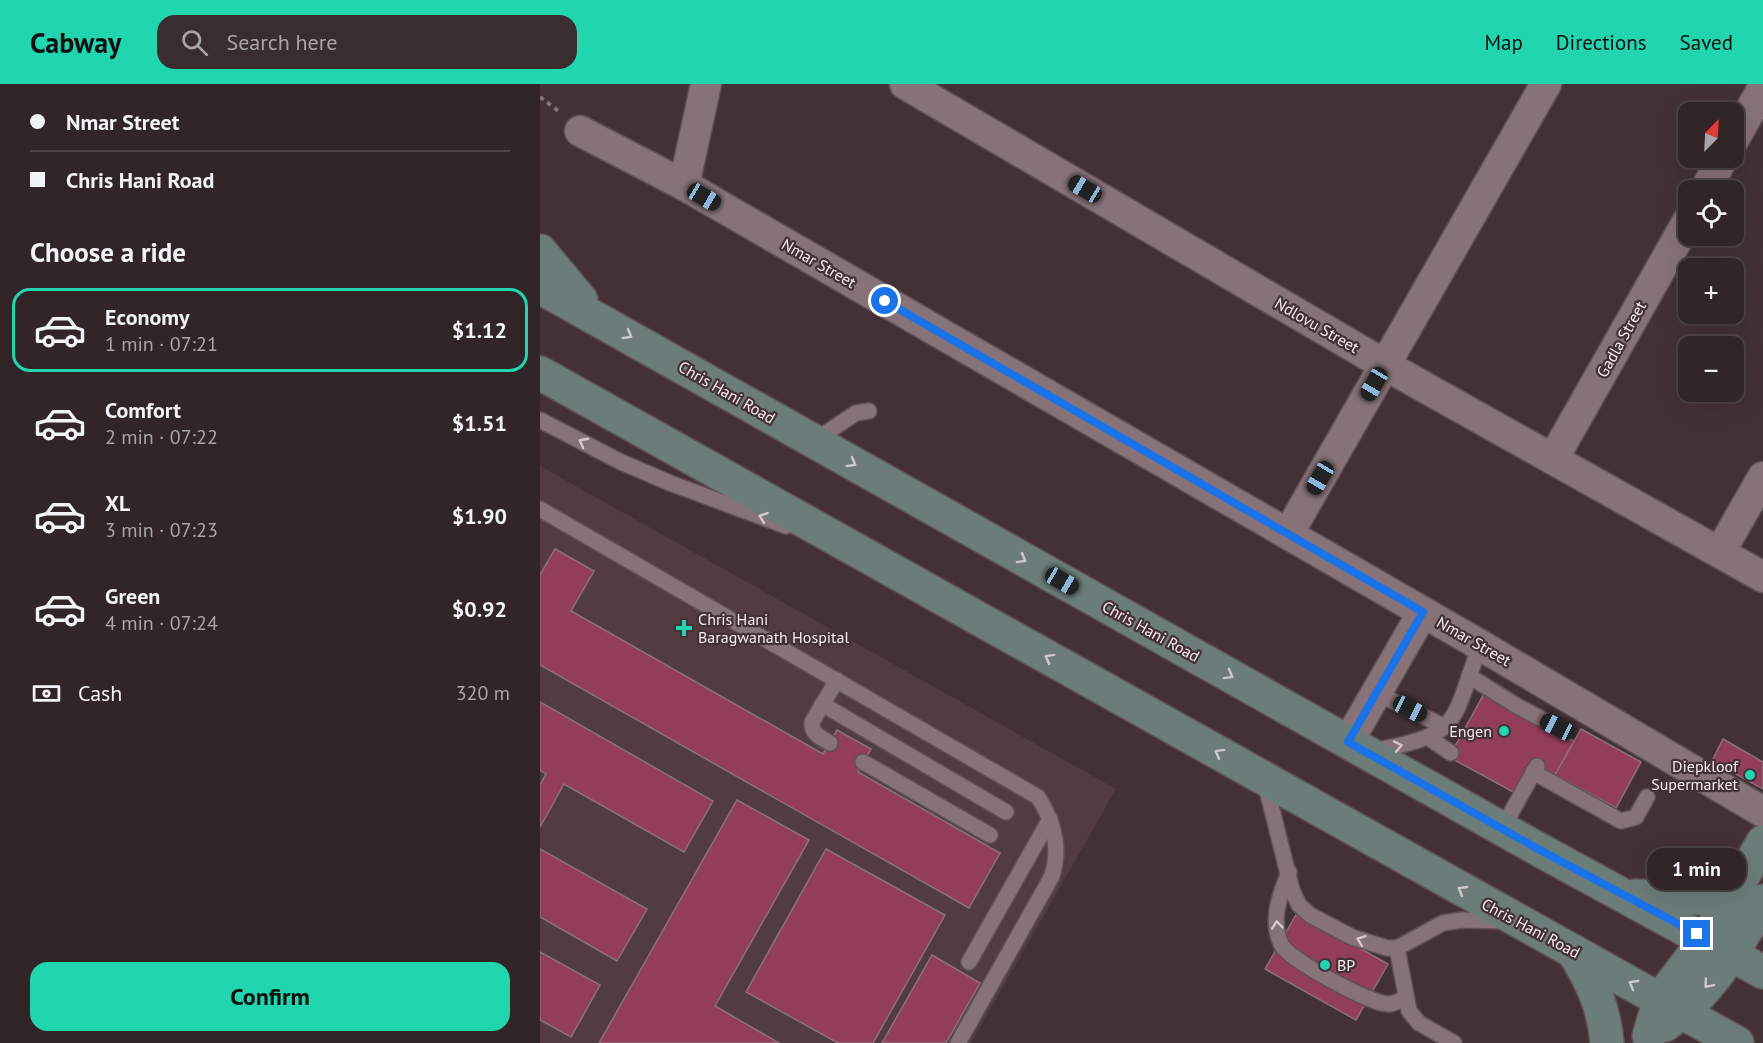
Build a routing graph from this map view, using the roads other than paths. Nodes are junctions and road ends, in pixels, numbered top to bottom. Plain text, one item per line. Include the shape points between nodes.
1 (706, 84) edge
2 (905, 84) edge
3 (1546, 84) edge
4 (1763, 87) edge
5 (1744, 121) edge
6 (580, 131) dead end
7 (684, 185) junction
8 (1678, 238) edge
9 (540, 251) edge
10 (540, 287) edge
11 (598, 319) junction
12 (1385, 365) junction
13 (540, 373) edge
14 (869, 411) dead end
15 (540, 420) edge
16 (814, 441) junction
17 (1553, 459) junction
18 (1763, 477) edge
19 (540, 509) edge
20 (1288, 534) junction
21 (857, 552) junction
22 (1720, 552) junction
23 (1763, 577) edge
24 (1423, 612) junction
25 (1480, 645) junction
26 (1469, 676) junction
27 (837, 680) junction
28 (1375, 692) junction
29 (822, 705) junction
30 (1563, 716) junction
31 (1445, 727) junction
32 (1430, 738) junction
33 (830, 743) dead end
34 (1357, 747) junction
35 (1451, 753) dead end
36 (863, 762) dead end
37 (1263, 777) junction
38 (1647, 797) dead end
39 (1006, 812) dead end
40 (1763, 812) edge
41 (1050, 819) junction
42 (1502, 828) junction
43 (990, 835) dead end
44 (1763, 842) edge
45 (1289, 872) junction
46 (1750, 894) edge
47 (1624, 895) junction
48 (1517, 921) junction
49 (1720, 947) junction
50 (1397, 948) junction
51 (1571, 948) junction
52 (969, 962) dead end
53 (1763, 972) edge
54 (1407, 998) junction
55 (1672, 1006) junction
56 (1646, 1040) edge
57 (958, 1043) edge
58 (1454, 1043) edge
59 (1607, 1043) edge
60 (1737, 1043) edge

1 - 7 street
2 - 12 street, Ndlovu Street
3 - 12 street
4 - 5 street
6 - 7 street, Nmar Street
7 - 20 street, Nmar Street
8 - 17 street, Gadla Street
9 - 11 main road
10 - 11 main road, Chris Hani Road
11 -> 16 main road, Chris Hani Road
12 - 17 street, Ndlovu Street
12 - 20 street
13 - 21 main road, Chris Hani Road
14 - 16 lane via 856,413
21 -> 15 lane via 670,483
16 -> 34 main road, Chris Hani Road
17 - 22 street, Ndlovu Street
18 - 22 street
19 - 27 lane
20 - 24 street, Nmar Street
37 -> 21 main road, Chris Hani Road
22 - 23 street, Ndlovu Street
24 - 25 street, Nmar Street
24 - 28 street
25 - 26 lane
25 - 30 street, Nmar Street
26 - 30 lane via 1517,706
26 - 31 lane via 1460,706
27 - 29 lane
27 - 41 lane via 1032,792
28 - 31 lane
28 - 34 street
29 - 33 lane via 812,729 816,736
29 - 39 lane
30 - 40 street, Nmar Street
31 - 32 lane
34 -> 32 lane
32 - 35 lane
34 - 42 main road, Chris Hani Road
36 - 43 lane
37 - 45 lane
48 -> 37 main road, Chris Hani Road
38 - 42 lane via 1636,818 1621,821 1535,769
41 - 52 lane
41 - 57 lane via 1056,844 1052,876
42 - 47 main road, Chris Hani Road
44 - 46 main road
50 -> 45 lane via 1368,943 1311,915 1299,905
54 -> 45 lane via 1388,1004 1358,995 1311,969 1281,946 1275,922
46 - 47 main road via 1699,898
46 - 49 main road
47 - 49 main road, Chris Hani Road
48 - 50 lane via 1443,923
48 - 51 main road, Chris Hani Road
49 - 53 main road, Chris Hani Road
49 - 55 main road
50 - 54 lane
55 -> 51 main road, Chris Hani Road
51 - 59 main road via 1598,994
54 - 58 lane via 1409,1011 1419,1023
55 - 56 main road
55 - 60 main road, Chris Hani Road

